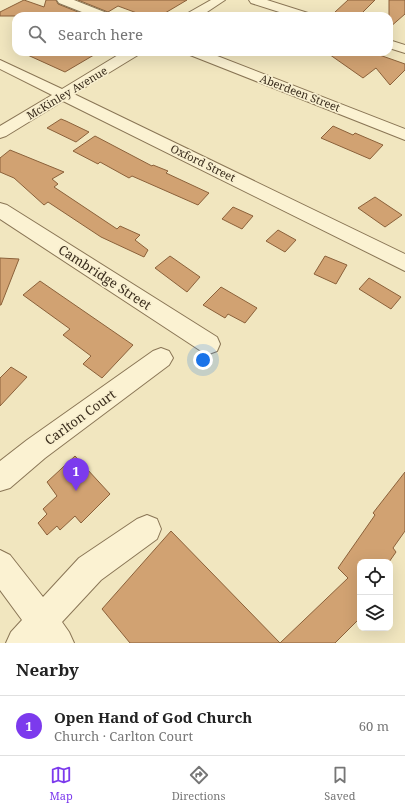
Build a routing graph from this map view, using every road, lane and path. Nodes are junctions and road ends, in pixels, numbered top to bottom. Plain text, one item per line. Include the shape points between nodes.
1 (63, 0) edge
2 (218, 0) edge
3 (255, 0) edge
4 (93, 12) edge
5 (198, 12) edge
6 (292, 12) edge
7 (393, 45) edge
8 (405, 49) edge
9 (126, 56) edge
10 (205, 56) edge
11 (0, 64) edge
12 (63, 94) junction
13 (0, 133) edge
14 (405, 134) edge
15 (0, 210) edge
16 (405, 263) edge
17 (209, 344) dead end
18 (161, 358) dead end
19 (0, 478) edge
20 (147, 529) dead end
21 (0, 564) edge
22 (41, 636) edge

1 - 4 street
2 - 5 street
3 - 6 street
7 - 8 street
9 - 12 street, McKinley Avenue
10 - 14 street, Aberdeen Street
11 - 12 street, Oxford Street
12 - 13 street, McKinley Avenue
12 - 16 street, Oxford Street
15 - 17 street, Cambridge Street
18 - 19 street, Carlton Court
20 - 22 street via 90,569
21 - 22 street

